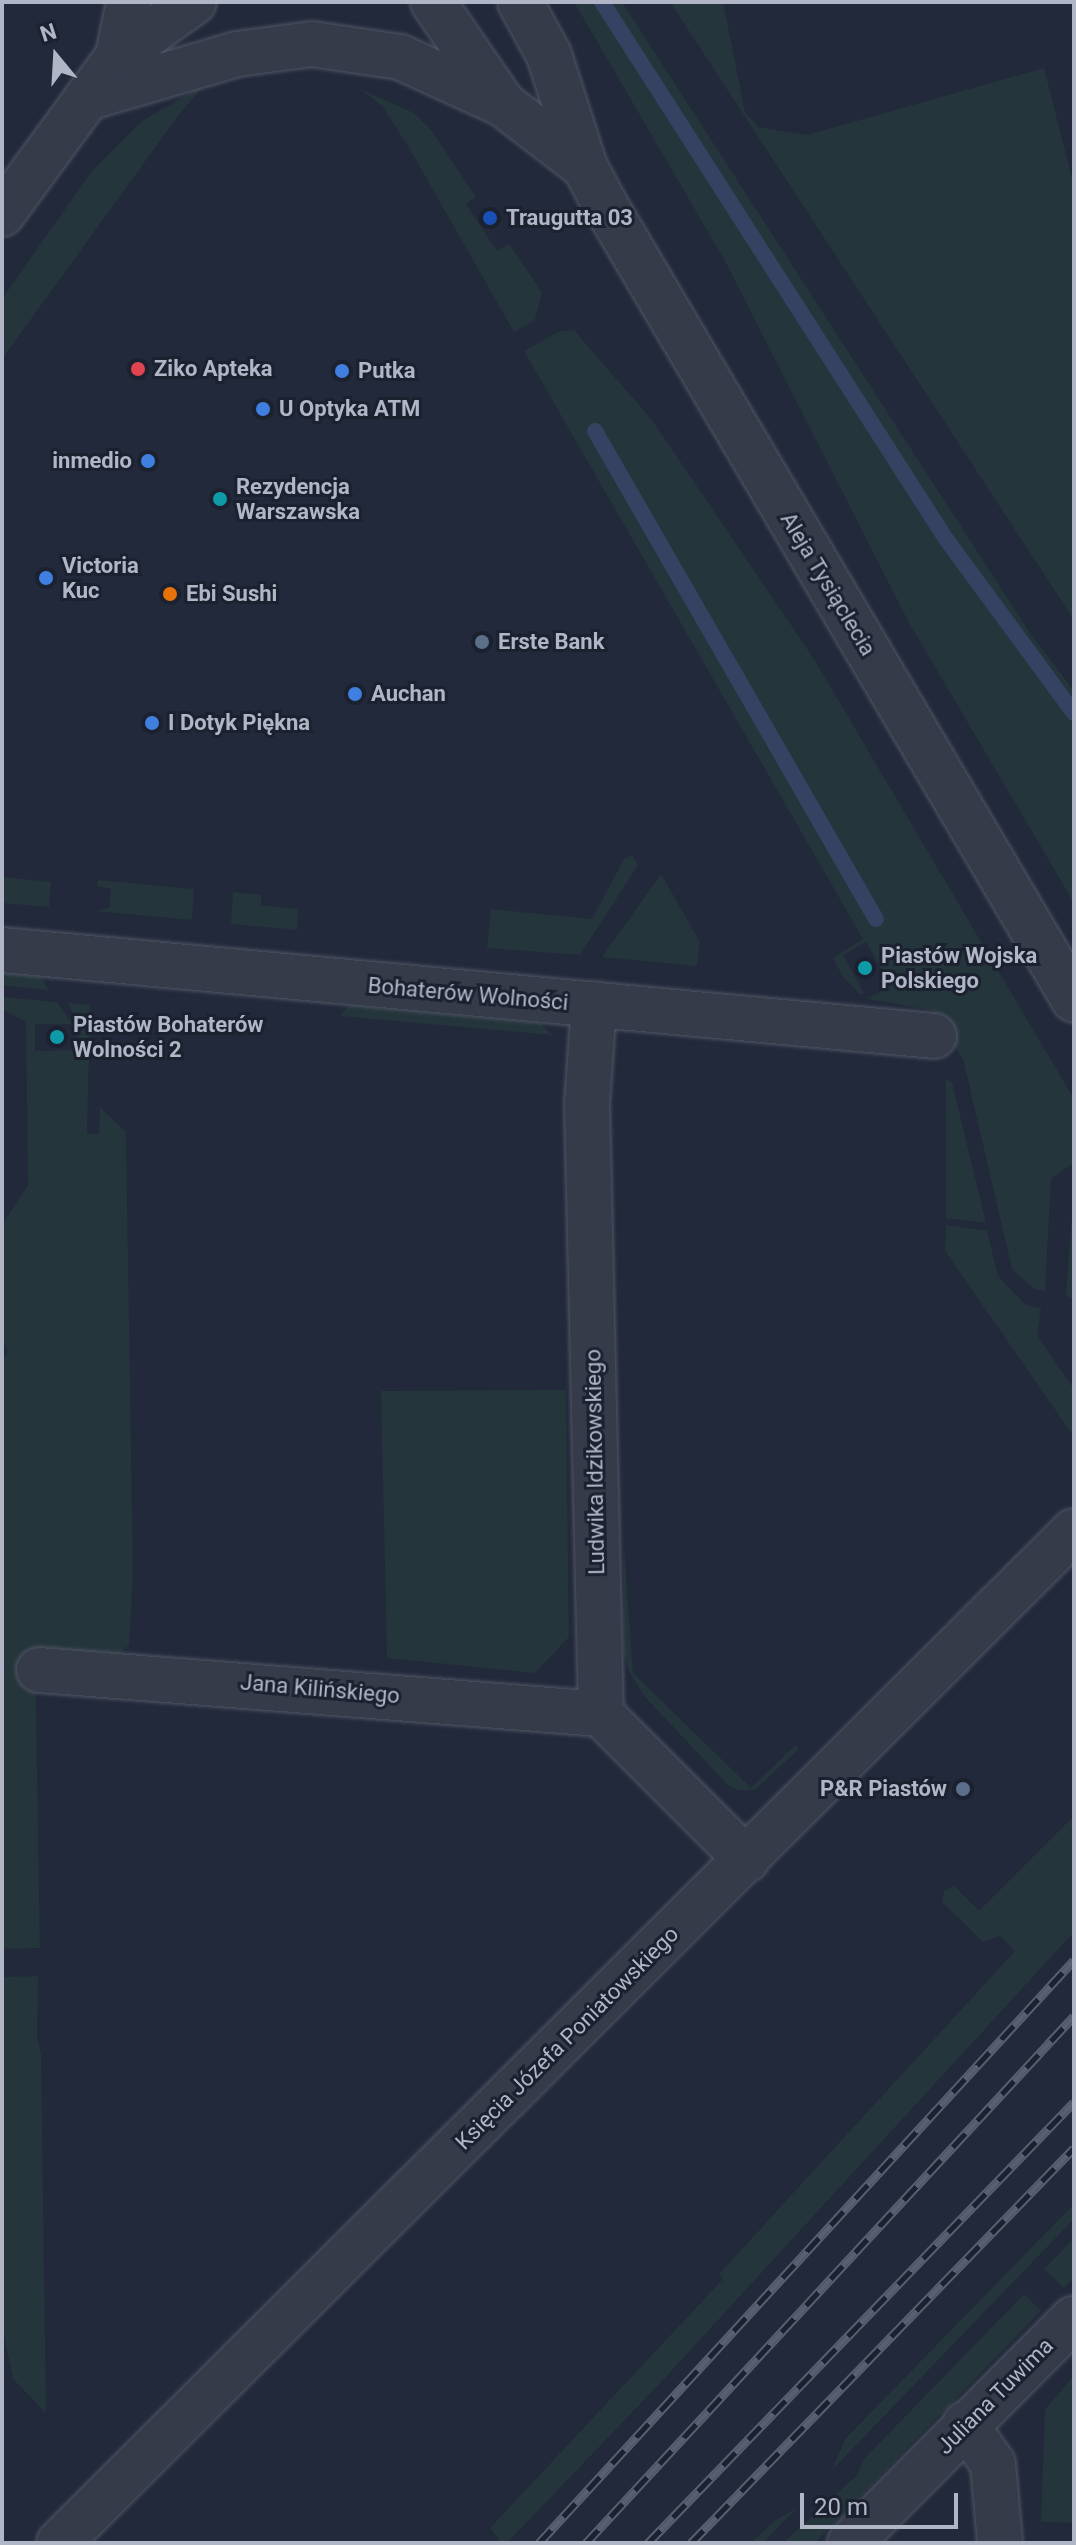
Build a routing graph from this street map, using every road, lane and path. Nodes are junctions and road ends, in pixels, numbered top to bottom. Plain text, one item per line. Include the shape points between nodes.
1 (129, 2) edge
2 (194, 2) edge
3 (433, 2) edge
4 (520, 2) edge
5 (118, 56) junction
6 (87, 98) junction
7 (503, 104) junction
8 (585, 167) junction
9 (2, 214) edge
10 (2, 950) edge
11 (1074, 1000) edge
12 (594, 1004) junction
13 (934, 1036) dead end
14 (1074, 1531) edge
15 (39, 1670) dead end
16 (601, 1714) junction
17 (747, 1860) junction
18 (1074, 2318) edge
19 (965, 2424) junction
20 (59, 2543) edge
21 (850, 2543) edge
22 (1000, 2543) edge

1 - 5 street
2 - 5 street
3 - 7 street, Aleja Tysiąclecia
4 - 8 street, Aleja Tysiąclecia via 549,55
5 - 6 street
6 - 7 street via 237,54 312,44 400,57
6 - 9 street
7 - 8 street, Aleja Tysiąclecia
8 - 11 street, Aleja Tysiąclecia
10 - 12 street, Bohaterów Wolności
12 - 13 street, Bohaterów Wolności
12 - 16 street, Ludwika Idzikowskiego via 587,1103
14 - 17 street, Księcia Józefa Poniatowskiego
15 - 16 street, Jana Kilińskiego
16 - 17 street
17 - 20 street, Księcia Józefa Poniatowskiego
18 - 19 street, Juliana Tuwima
19 - 21 street, Juliana Tuwima
19 - 22 street via 993,2464

